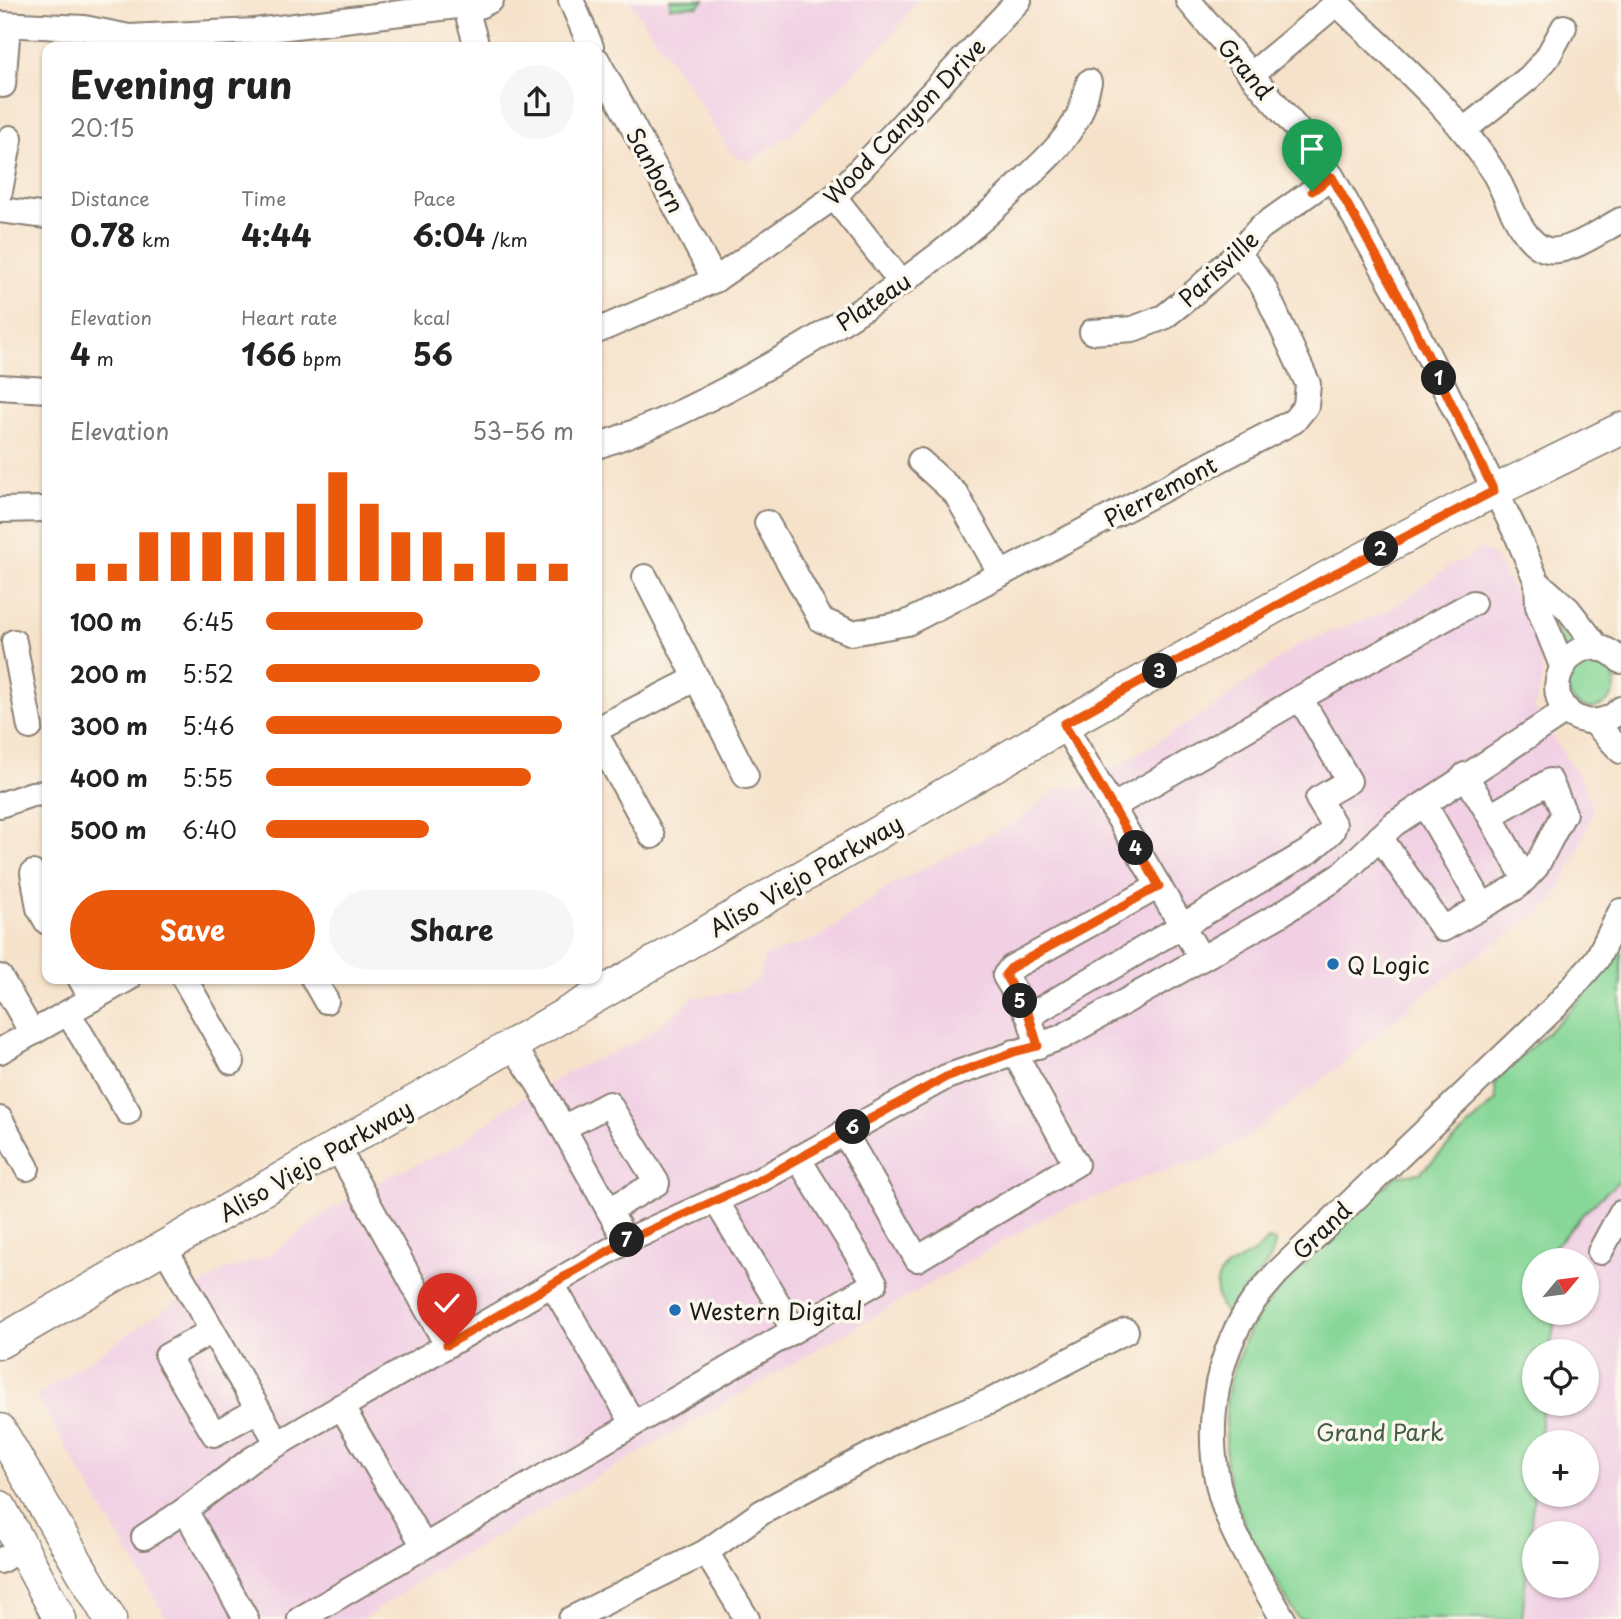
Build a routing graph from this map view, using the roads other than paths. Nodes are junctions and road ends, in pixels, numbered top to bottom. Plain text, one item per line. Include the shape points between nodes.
1 (491, 0) edge
2 (570, 0) edge
3 (1019, 0) edge
4 (1188, 0) edge
5 (1336, 1) edge
6 (466, 3) edge
7 (4, 25) edge
8 (1564, 27) dead end
9 (246, 39) edge
10 (129, 42) edge
11 (476, 42) edge
12 (589, 42) edge
13 (602, 69) edge
14 (1252, 74) junction
15 (1089, 82) dead end
16 (4, 85) dead end
17 (1464, 130) junction
18 (10, 138) dead end
19 (1332, 177) junction
20 (0, 191) edge
21 (834, 197) junction
22 (0, 210) edge
23 (42, 215) edge
24 (1621, 220) edge
25 (1238, 253) junction
26 (715, 280) junction
27 (902, 283) junction
28 (602, 329) edge
29 (1092, 332) dead end
30 (0, 387) edge
31 (42, 390) edge
32 (1621, 429) edge
33 (602, 444) edge
34 (920, 461) dead end
35 (1494, 491) junction
36 (42, 509) edge
37 (0, 510) edge
38 (767, 523) dead end
39 (1001, 575) junction
40 (645, 577) dead end
41 (1537, 582) junction
42 (1473, 603) dead end
43 (14, 642) dead end
44 (1599, 649) junction
45 (1621, 662) edge
46 (1562, 666) junction
47 (10, 677) edge
48 (697, 678) junction
49 (1300, 698) junction
50 (1566, 710) junction
51 (1620, 713) edge
52 (1594, 722) junction
53 (1064, 724) junction
54 (602, 726) edge
55 (30, 727) dead end
56 (602, 745) edge
57 (1621, 751) edge
58 (1465, 775) junction
59 (746, 776) dead end
60 (42, 793) edge
61 (0, 805) edge
62 (1425, 805) junction
63 (1112, 807) junction
64 (1490, 816) junction
65 (652, 836) dead end
66 (1380, 838) junction
67 (33, 873) dead end
68 (1525, 879) junction
69 (1159, 886) junction
70 (1483, 906) junction
71 (1621, 911) edge
72 (42, 913) edge
73 (1183, 927) junction
74 (1201, 958) junction
75 (0, 977) edge
76 (106, 984) edge
77 (187, 984) edge
78 (316, 984) edge
79 (86, 989) edge
80 (326, 1002) dead end
81 (68, 1013) junction
82 (1029, 1016) junction
83 (32, 1033) junction
84 (513, 1046) junction
85 (1026, 1049) junction
86 (0, 1051) edge
87 (232, 1062) dead end
88 (128, 1112) dead end
89 (0, 1119) edge
90 (563, 1128) junction
91 (844, 1132) junction
92 (337, 1147) junction
93 (798, 1158) junction
94 (27, 1168) dead end
95 (716, 1201) junction
96 (609, 1210) junction
97 (1621, 1213) edge
98 (626, 1241) junction
99 (164, 1247) junction
100 (1601, 1252) dead end
101 (552, 1284) junction
102 (794, 1330) junction
103 (212, 1331) junction
104 (1126, 1331) dead end
105 (0, 1342) edge
106 (447, 1345) junction
107 (341, 1406) junction
108 (258, 1410) junction
109 (633, 1423) junction
110 (0, 1430) edge
111 (278, 1444) junction
112 (0, 1507) edge
113 (185, 1510) junction
114 (144, 1537) dead end
115 (424, 1546) junction
116 (706, 1552) junction
117 (11, 1554) edge
118 (60, 1619) edge
119 (110, 1619) edge
120 (246, 1619) edge
121 (300, 1619) edge
122 (571, 1619) edge
123 (747, 1619) edge
124 (1283, 1619) edge

1 - 6 street via 479,6
2 - 12 street
3 - 21 street, Wood Canyon Drive
4 - 14 street, Grand
5 - 14 street
5 - 17 street
6 - 9 street
6 - 11 street
7 - 10 street via 84,28
7 - 16 street
8 - 17 street via 1530,77
9 - 10 street
13 - 26 street, Sanborn
14 - 19 street, Grand
15 - 27 street, Plateau via 1078,117 1055,149 984,220
17 - 24 street via 1495,174 1526,236 1546,250 1565,249
18 - 20 street
19 - 25 street, Parisville via 1261,228
19 - 35 street, Grand via 1402,302
21 - 26 street, Wood Canyon Drive
21 - 27 street
22 - 23 street
25 - 29 street, Parisville via 1164,317 1133,329
25 - 39 street, Pierremont via 1264,286 1308,384 1306,406 1294,421
26 - 28 street, Wood Canyon Drive
27 - 33 street, Plateau via 724,392
30 - 31 street
32 - 35 main road, Aliso Viejo Parkway
34 - 39 street via 956,494
35 - 41 street, Grand
35 - 53 main road, Aliso Viejo Parkway via 1326,578
36 - 37 street
38 - 39 street, Pierremont via 821,620 852,634 907,623
40 - 48 street
41 - 44 street, Grand via 1568,609
41 - 46 street, Grand via 1538,606
42 - 49 street
43 - 47 street
44 - 45 street
44 - 46 street via 1578,652
46 - 50 street via 1557,689
47 - 55 street
48 - 54 street
48 - 59 street
49 - 63 street
49 - 73 street via 1349,781 1318,799 1334,825 1332,831 1311,850
50 - 52 street
50 - 58 street
51 - 52 street
52 - 57 street
53 - 63 street
53 - 84 main road, Aliso Viejo Parkway
56 - 65 street
58 - 62 street
58 - 64 street
60 - 61 street
62 - 66 street
62 - 70 street
63 - 69 street
64 - 68 street
64 - 68 street via 1550,781 1564,813
66 - 70 street via 1443,929
66 - 74 street via 1341,875
67 - 72 street
68 - 70 street
69 - 73 street
69 - 82 street via 1011,968 1005,975
71 - 124 street, Grand via 1597,959 1556,1006 1276,1274 1236,1332 1219,1377 1212,1449 1233,1530
73 - 74 street
73 - 82 street
74 - 85 street via 1062,1037
75 - 83 street
76 - 79 street
77 - 87 street
78 - 80 street
79 - 81 street
81 - 83 street
81 - 88 street
82 - 85 street
83 - 86 street
84 - 90 street
84 - 92 main road, Aliso Viejo Parkway
85 - 91 street via 946,1077
85 - 91 street via 1076,1164 917,1259
89 - 94 street
90 - 96 street
90 - 96 street via 609,1104 657,1183
91 - 93 street
92 - 99 main road, Aliso Viejo Parkway
92 - 106 street
93 - 95 street
93 - 102 street via 875,1283
95 - 98 street
95 - 102 street
96 - 98 street
97 - 100 street
98 - 101 street
99 - 103 street
99 - 105 main road, Aliso Viejo Parkway
101 - 106 street
101 - 109 street
102 - 109 street
103 - 108 street
103 - 108 street via 167,1356 214,1434
104 - 116 street via 991,1401 916,1431 774,1506
106 - 107 street
107 - 111 street
107 - 115 street
108 - 111 street
109 - 115 street
110 - 119 main road
111 - 113 street
112 - 117 main road
113 - 114 street
113 - 120 street
115 - 121 street
116 - 122 street
116 - 123 street
117 - 118 main road

